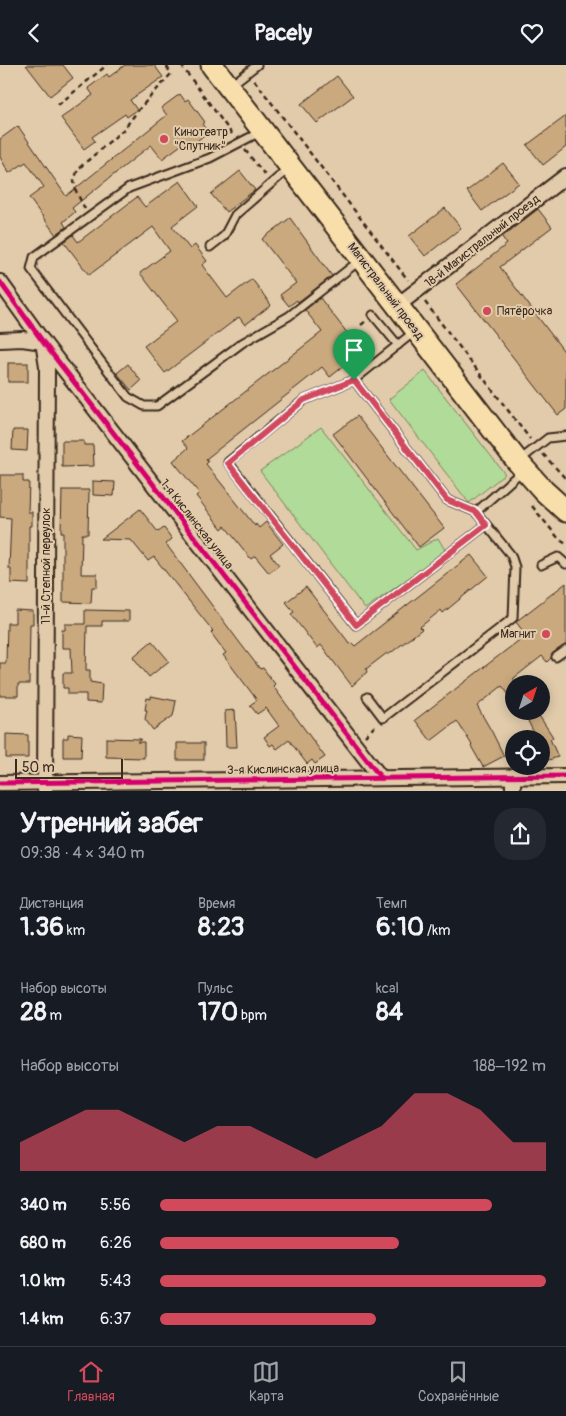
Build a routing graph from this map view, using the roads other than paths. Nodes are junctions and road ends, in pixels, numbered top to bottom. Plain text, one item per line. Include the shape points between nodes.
1 (212, 65) edge
2 (257, 65) edge
3 (229, 87) junction
4 (263, 131) junction
5 (290, 166) junction
6 (566, 176) edge
7 (210, 247) dead end
8 (362, 259) junction
9 (0, 282) edge
10 (398, 305) junction
11 (373, 315) dead end
12 (416, 330) junction
13 (0, 340) edge
14 (43, 342) junction
15 (398, 345) junction
16 (354, 380) junction
17 (566, 436) edge
18 (521, 466) junction
19 (566, 511) edge
20 (476, 512) junction
21 (486, 525) junction
22 (566, 564) edge
23 (542, 565) dead end
24 (566, 649) edge
25 (556, 657) dead end
26 (367, 697) dead end
27 (513, 776) junction
28 (566, 776) edge
29 (381, 778) junction
30 (0, 783) edge
31 (354, 784) edge
32 (200, 785) edge
33 (45, 787) edge
34 (513, 791) edge

1 - 3 main road, Магистральный проезд
2 - 3 lane
3 - 4 main road, Магистральный проезд
4 - 5 main road, Магистральный проезд
4 - 8 lane via 210,158 128,188 34,257 31,269 128,397 144,406 157,406 242,343 289,316
5 - 7 lane via 235,215 224,236
5 - 8 main road, Магистральный проезд
6 - 10 street, 18-й Магистральный проезд
8 - 10 main road, Магистральный проезд
9 - 14 street, 1-я Кислинская улица
10 - 12 main road, Магистральный проезд
11 - 15 lane
12 - 15 lane
12 - 18 main road, Магистральный проезд
13 - 14 street
14 - 29 street, 1-я Кислинская улица
14 - 33 street, 11-й Степной переулок via 47,367
15 - 16 lane
16 - 20 lane via 447,500
16 - 21 lane via 304,400 228,463 356,625
17 - 18 lane via 548,438
18 - 19 main road, Магистральный проезд
18 - 20 lane
20 - 21 lane
21 - 26 lane via 511,555 515,567 513,618 383,718
22 - 23 lane via 558,557
24 - 25 lane
27 - 28 street, 3-я Кислинская улица
27 - 29 street, 3-я Кислинская улица
27 - 34 street
29 - 31 street, 3-я Кислинская улица
30 - 33 street, 3-я Кислинская улица
31 - 32 street, 3-я Кислинская улица
32 - 33 street, 3-я Кислинская улица

